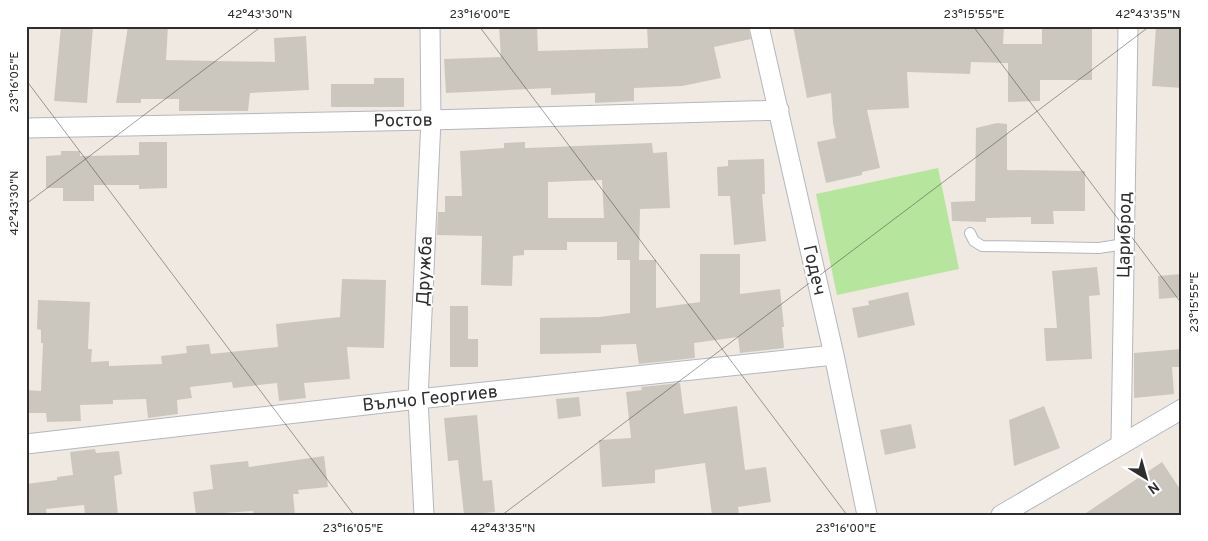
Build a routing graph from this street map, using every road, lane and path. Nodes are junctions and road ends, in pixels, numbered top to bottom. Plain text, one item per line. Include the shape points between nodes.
1 (430, 26) edge
2 (759, 26) edge
3 (1128, 26) edge
4 (779, 110) junction
5 (431, 120) junction
6 (26, 128) edge
7 (970, 233) dead end
8 (1124, 244) junction
9 (834, 355) junction
10 (418, 399) junction
11 (1182, 410) edge
12 (26, 444) edge
13 (1121, 444) junction
14 (424, 515) edge
15 (867, 515) edge
16 (1001, 515) edge

1 - 5 street, Дружба
2 - 4 street, Годеч
3 - 8 street, Цариброд
4 - 5 street, Ростов
4 - 9 street, Годеч
5 - 6 street, Ростов
5 - 10 street, Дружба
7 - 8 lane via 982,246 1099,248
8 - 13 street, Цариброд
9 - 10 street, Вълчо Георгиев
9 - 15 street, Годеч
10 - 12 street, Вълчо Георгиев
10 - 14 street, Дружба
11 - 13 street
13 - 16 street

